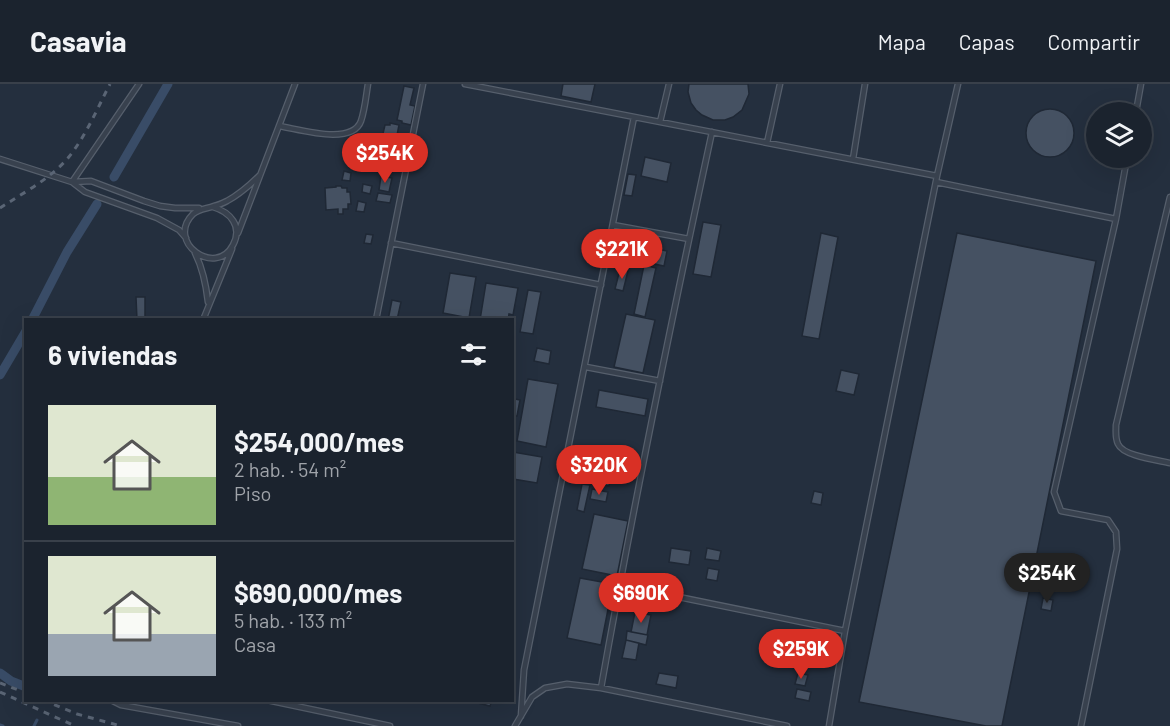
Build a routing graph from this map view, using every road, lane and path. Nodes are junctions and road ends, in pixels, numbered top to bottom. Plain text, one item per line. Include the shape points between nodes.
1 (138, 84) edge
2 (295, 84) edge
3 (368, 84) edge
4 (423, 84) edge
5 (465, 84) edge
6 (669, 84) edge
7 (780, 84) edge
8 (865, 84) edge
9 (958, 84) edge
10 (1141, 84) edge
11 (477, 85) edge
12 (1138, 102) edge
13 (634, 117) junction
14 (660, 122) junction
15 (279, 126) junction
16 (712, 132) junction
17 (767, 143) junction
18 (0, 159) edge
19 (853, 159) junction
20 (1125, 168) edge
21 (260, 175) junction
22 (937, 179) junction
23 (72, 182) junction
24 (1170, 197) edge
25 (213, 207) junction
26 (203, 208) junction
27 (1116, 219) junction
28 (613, 225) junction
29 (237, 237) junction
30 (186, 239) junction
31 (688, 239) junction
32 (391, 243) junction
33 (233, 247) junction
34 (195, 252) junction
35 (601, 285) junction
36 (208, 304) junction
37 (204, 318) edge
38 (375, 318) edge
39 (586, 367) junction
40 (660, 381) junction
41 (1170, 464) edge
42 (620, 585) junction
43 (845, 631) junction
44 (601, 688) junction
45 (115, 702) edge
46 (282, 702) edge
47 (298, 704) edge
48 (521, 716) junction
49 (238, 726) edge
50 (390, 726) edge
51 (515, 726) edge
52 (787, 726) edge
53 (829, 726) edge
54 (1081, 726) edge

1 - 23 lane
2 - 15 lane
3 - 15 lane via 360,123 351,132 336,136
4 - 32 lane
5 - 11 lane
6 - 14 lane
7 - 17 lane
8 - 19 lane
9 - 22 lane
10 - 12 lane
11 - 13 lane
13 - 14 lane
13 - 28 lane
14 - 16 lane
15 - 21 lane
16 - 17 lane
16 - 31 lane
17 - 19 lane
18 - 23 lane
19 - 22 lane
20 - 27 lane
21 - 25 lane via 242,192
21 - 29 lane
22 - 27 lane
22 - 43 lane
23 - 26 lane via 91,181 160,206
23 - 30 lane via 85,192 157,218 179,230
24 - 41 lane via 1115,437 1118,447 1125,452
25 - 26 lane
25 - 29 lane via 231,217
26 - 30 lane via 189,220
27 - 54 lane via 1054,492 1061,511 1108,520 1116,532 1117,549
28 - 31 lane
28 - 35 lane
29 - 33 lane
30 - 34 lane
31 - 40 lane
32 - 35 lane
32 - 38 lane
33 - 34 lane via 215,258
33 - 36 lane
34 - 36 lane via 206,282
35 - 39 lane
36 - 37 lane
39 - 40 lane
39 - 48 lane via 524,670
40 - 42 lane
42 - 43 lane
42 - 44 lane
43 - 53 lane
44 - 48 lane via 567,684 545,688 532,697
44 - 52 lane
45 - 49 lane
46 - 47 lane
47 - 50 lane
48 - 51 lane

